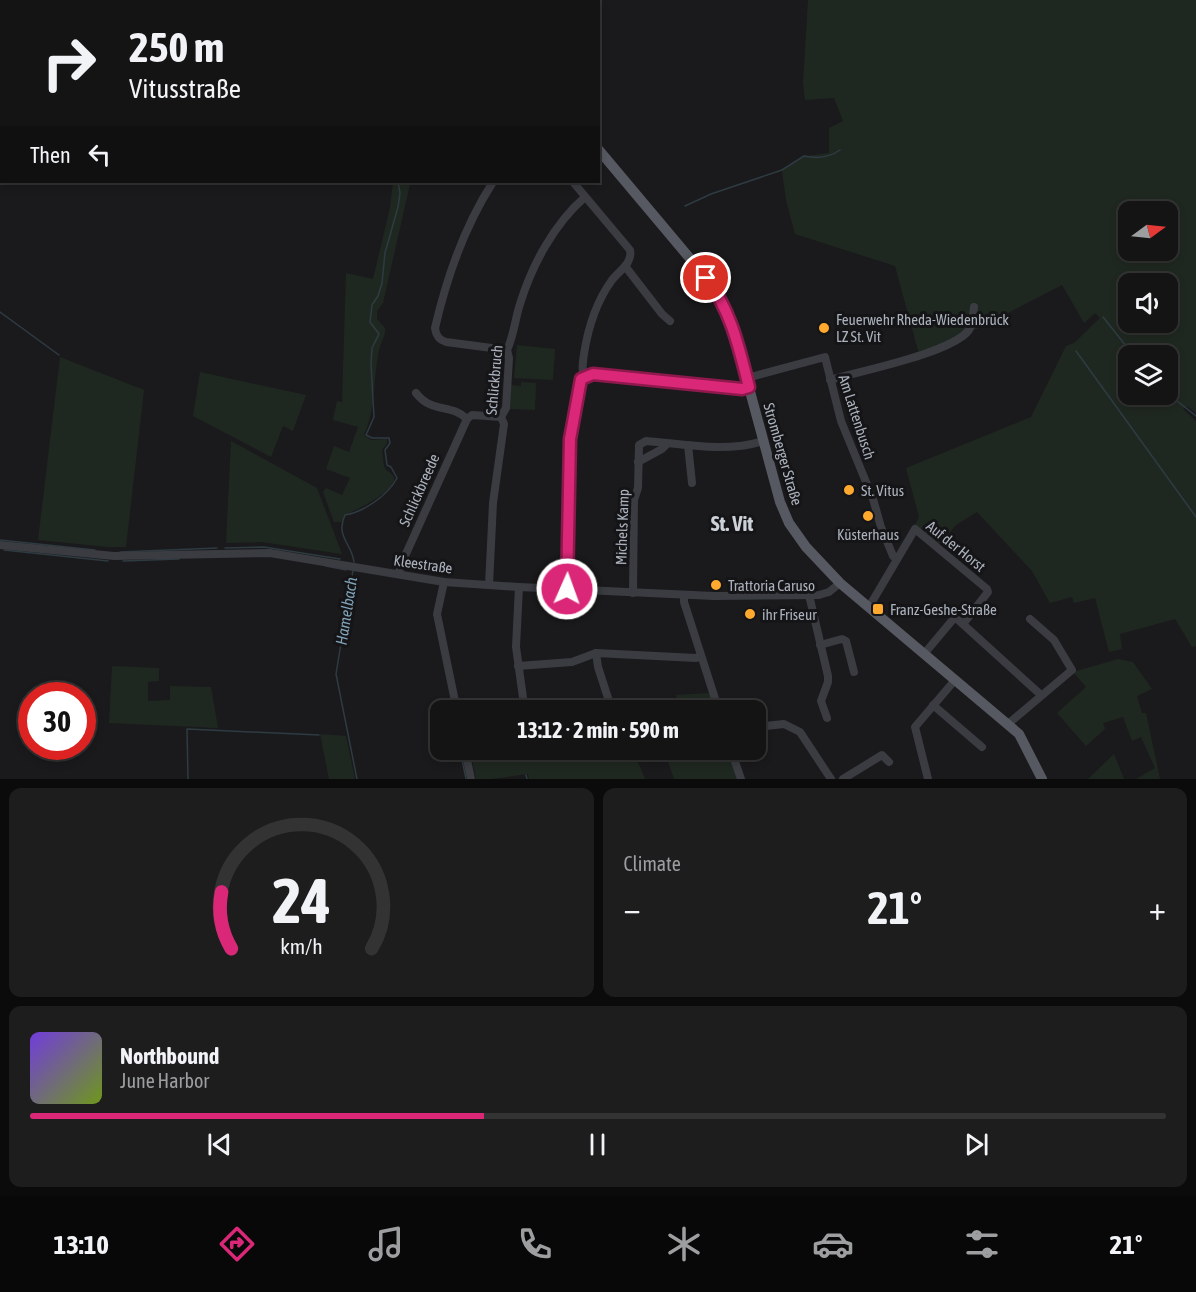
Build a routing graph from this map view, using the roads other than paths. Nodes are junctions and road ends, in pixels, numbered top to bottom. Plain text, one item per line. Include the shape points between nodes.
1 (600, 151) edge
2 (492, 183) edge
3 (574, 183) edge
4 (585, 197) junction
5 (625, 266) junction
6 (974, 307) dead end
7 (670, 321) dead end
8 (507, 350) junction
9 (584, 377) junction
10 (830, 380) junction
11 (748, 382) junction
12 (416, 393) dead end
13 (501, 417) junction
14 (467, 419) junction
15 (763, 441) junction
16 (668, 444) junction
17 (688, 444) junction
18 (638, 462) junction
19 (692, 483) dead end
20 (0, 545) edge
21 (897, 559) junction
22 (399, 574) junction
23 (444, 582) junction
24 (840, 582) junction
25 (489, 585) junction
26 (519, 587) junction
27 (567, 589) junction
28 (633, 592) junction
29 (684, 595) junction
30 (809, 596) junction
31 (869, 607) junction
32 (1029, 619) dead end
33 (963, 624) junction
34 (820, 645) junction
35 (596, 653) junction
36 (924, 654) junction
37 (701, 656) junction
38 (518, 666) junction
39 (854, 672) dead end
40 (955, 680) junction
41 (1041, 695) junction
42 (455, 700) edge
43 (523, 700) edge
44 (609, 700) dead end
45 (715, 700) edge
46 (933, 705) junction
47 (827, 718) dead end
48 (1008, 724) junction
49 (766, 726) edge
50 (982, 747) dead end
51 (467, 760) edge
52 (734, 760) edge
53 (889, 762) dead end
54 (471, 779) edge
55 (741, 779) edge
56 (831, 779) edge
57 (843, 779) edge
58 (928, 779) edge
59 (1042, 779) edge

1 - 11 main road, Stromberger Straße via 713,287 733,326
2 - 8 street via 448,275 435,328 436,335 446,342
3 - 4 street
4 - 5 street via 630,250
4 - 8 street, Schlickbruch via 562,222 535,265
5 - 7 street
5 - 9 street via 595,310 586,343
6 - 10 street via 970,328 934,351
8 - 13 street, Schlickbruch via 506,408
9 - 11 street via 616,375 742,389
9 - 27 street via 579,384 570,439
10 - 11 street, Am Lattenbusch via 825,357
10 - 21 street, Am Lattenbusch via 841,421
11 - 15 main road, Stromberger Straße
12 - 14 street via 424,403 461,413
13 - 14 street via 472,415
13 - 25 street, Schlickbruch via 504,424 493,503
14 - 22 street, Schlickbreede
15 - 17 street, Michels Kamp via 722,448
15 - 24 main road, Stromberger Straße via 789,523 815,559
16 - 17 street, Michels Kamp
16 - 18 street
16 - 18 street, Michels Kamp via 642,442
17 - 19 street
18 - 28 street, Michels Kamp
20 - 22 street, Kleestraße via 114,556 264,553
21 - 31 street, Auf der Horst
21 - 33 street, Auf der Horst via 915,529 987,589 987,596
22 - 23 street, Kleestraße
23 - 25 street, Kleestraße
23 - 42 street via 437,614
24 - 30 street, Kleestraße via 829,592
24 - 31 main road, Stromberger Straße
25 - 26 street, Kleestraße
26 - 27 street, Kleestraße
26 - 38 street
27 - 28 street, Kleestraße
28 - 29 street, Kleestraße
29 - 30 street, Kleestraße
29 - 37 street
30 - 34 street
31 - 36 main road, Stromberger Straße
32 - 41 street via 1054,640 1072,670
33 - 36 street, Auf der Horst via 955,617
33 - 41 street
34 - 39 street via 846,641
34 - 47 street via 828,676 821,701
35 - 37 street
35 - 38 street via 572,662
35 - 44 street
36 - 40 main road, Stromberger Straße
37 - 45 street
38 - 43 street
40 - 46 street
40 - 48 main road, Stromberger Straße
41 - 48 street
46 - 50 street
46 - 58 street via 915,727
48 - 59 main road, Stromberger Straße via 1019,734
49 - 56 street via 784,724 800,732
51 - 54 street
52 - 55 street
53 - 57 street via 882,755

